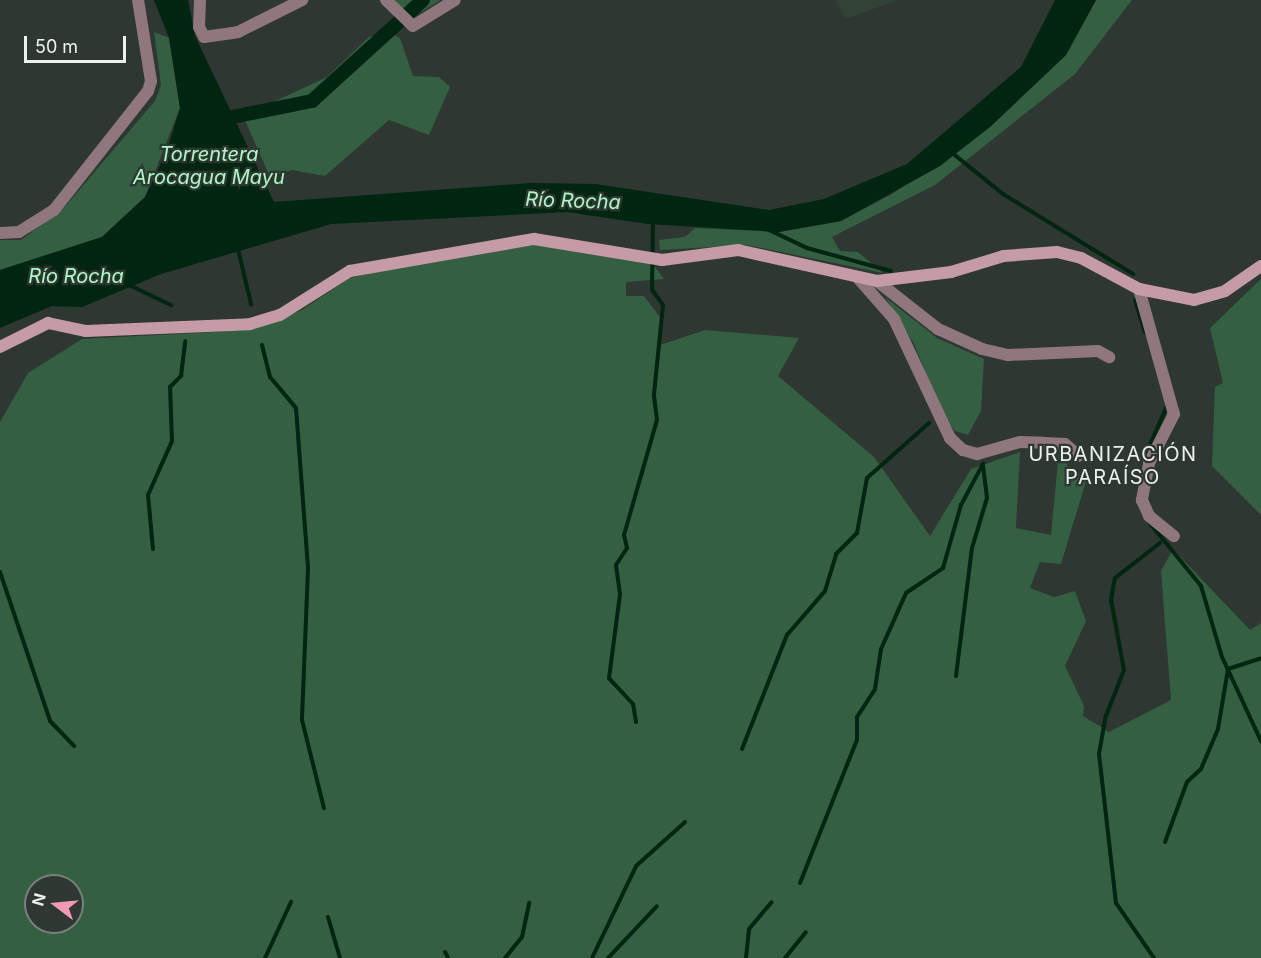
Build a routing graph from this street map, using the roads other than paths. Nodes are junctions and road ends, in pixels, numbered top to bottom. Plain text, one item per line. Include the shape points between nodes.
1 (138, 0) edge
2 (200, 0) edge
3 (302, 0) edge
4 (386, 0) edge
5 (455, 0) edge
6 (0, 232) edge
7 (1261, 266) edge
8 (858, 278) junction
9 (877, 281) junction
10 (1138, 290) junction
11 (0, 347) edge
12 (1109, 357) dead end
13 (1079, 456) dead end
14 (1174, 536) dead end

1 - 6 street via 152,81 148,91 54,210 19,232
2 - 3 street via 199,27 204,37 238,32
4 - 5 street via 413,26
7 - 10 street via 1225,291 1194,300
8 - 9 street
8 - 11 street via 738,250 662,260 534,239 350,271 280,315 250,324 86,331 48,323
8 - 13 street via 894,319 950,438 963,450 977,454 1020,442 1065,444
9 - 10 street via 951,272 1004,256 1057,252 1082,258
9 - 12 street via 938,329 982,349 1008,355 1098,351
10 - 14 street via 1174,414 1149,463 1142,500 1149,516

